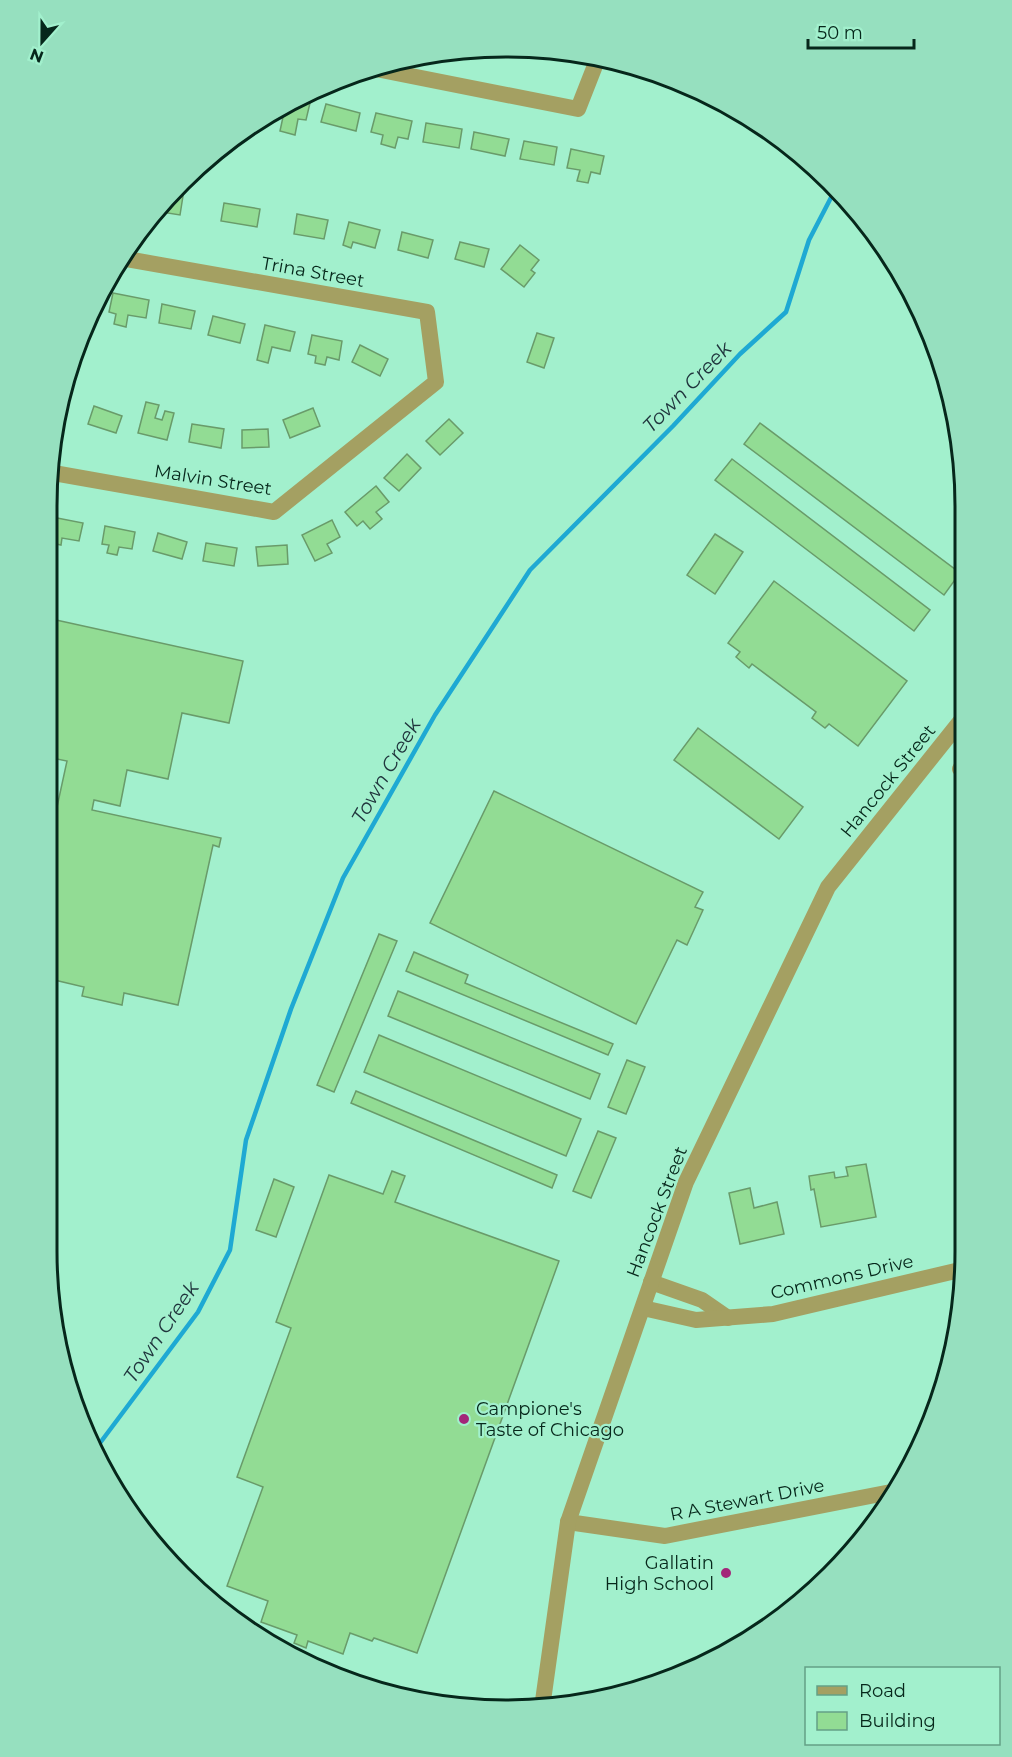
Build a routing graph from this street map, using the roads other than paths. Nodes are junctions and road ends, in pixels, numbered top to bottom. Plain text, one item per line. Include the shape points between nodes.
1 (595, 66) edge
2 (391, 72) edge
3 (131, 260) edge
4 (436, 382) joint
5 (58, 474) edge
6 (955, 728) edge
7 (954, 1271) edge
8 (651, 1282) junction
9 (643, 1308) junction
10 (728, 1318) junction
11 (883, 1493) edge
12 (568, 1522) junction
13 (543, 1698) edge

1 - 2 street via 578,109
3 - 4 street, Trina Street via 427,312
4 - 5 street, Malvin Street via 274,512
6 - 8 street, Hancock Street via 828,887 686,1182
7 - 10 street, Commons Drive via 773,1314
8 - 9 street, Hancock Street
8 - 10 street via 702,1300
9 - 10 street, Commons Drive via 696,1320
9 - 12 street, Hancock Street
11 - 12 street, R A Stewart Drive via 665,1536
12 - 13 street, Hancock Street

